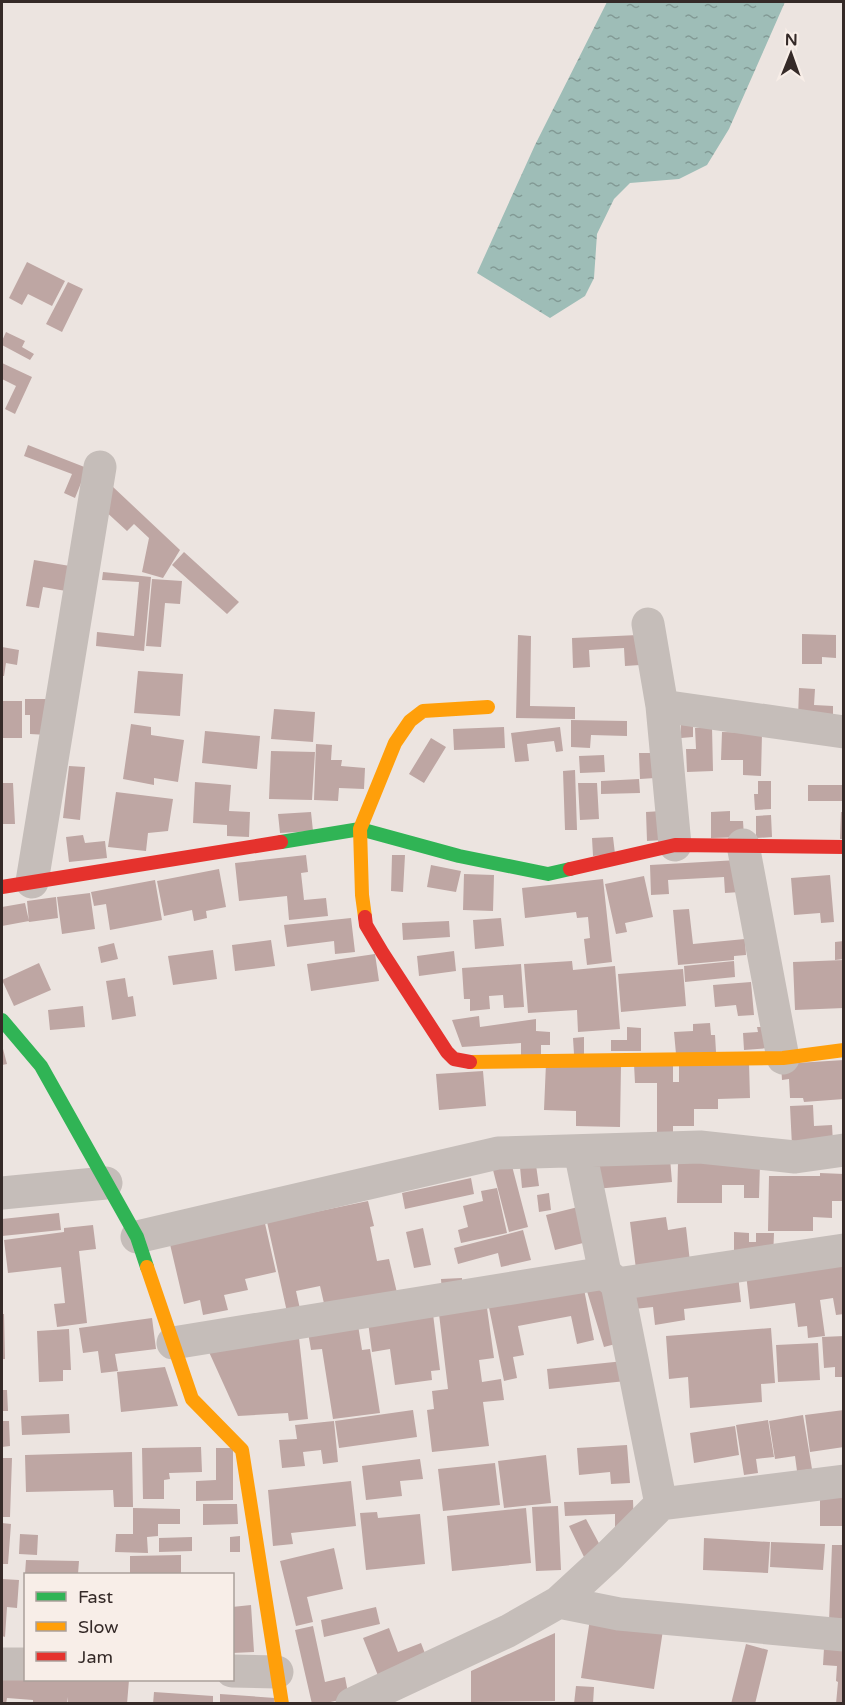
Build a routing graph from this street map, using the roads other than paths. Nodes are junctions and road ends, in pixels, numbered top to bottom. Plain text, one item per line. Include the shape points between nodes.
1 (100, 467) dead end
2 (648, 624) dead end
3 (662, 706) junction
4 (488, 707) dead end
5 (843, 732) edge
6 (360, 829) junction
7 (675, 845) junction
8 (743, 845) junction
9 (843, 847) edge
10 (17, 884) edge
11 (2, 1020) edge
12 (843, 1050) edge
13 (783, 1058) junction
14 (843, 1150) edge
15 (580, 1151) junction
16 (106, 1183) junction
17 (2, 1194) edge
18 (137, 1237) junction
19 (843, 1250) edge
20 (611, 1279) junction
21 (173, 1343) junction
22 (843, 1481) edge
23 (661, 1504) junction
24 (559, 1602) junction
25 (843, 1635) edge
26 (2, 1664) edge
27 (24, 1664) edge
28 (234, 1672) edge
29 (280, 1688) edge
30 (352, 1704) edge

1 - 10 street
2 - 3 street
3 - 5 street
3 - 7 street
4 - 6 street via 423,711 410,721 394,742
6 - 7 street via 459,856 548,874
6 - 10 street
6 - 13 street via 366,925 454,1059 471,1062
7 - 8 street
8 - 9 street
8 - 13 street
11 - 16 street via 41,1066
12 - 13 street
14 - 15 street via 795,1157 700,1147
15 - 18 street via 498,1153
15 - 20 street
16 - 17 street
16 - 18 street
18 - 21 street
19 - 20 street
20 - 21 street
20 - 23 street
21 - 29 street via 192,1399 242,1450
22 - 23 street
23 - 24 street
24 - 25 street via 620,1614
24 - 30 street via 508,1631
26 - 27 street
28 - 29 street

